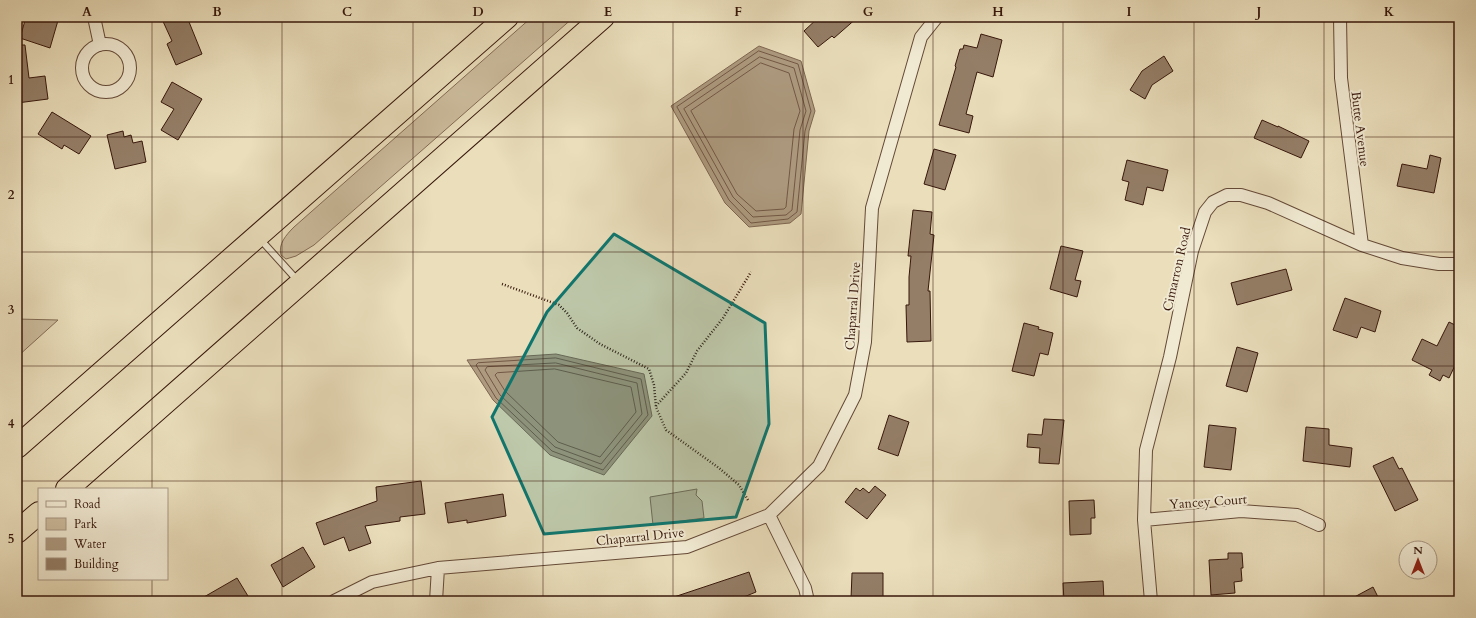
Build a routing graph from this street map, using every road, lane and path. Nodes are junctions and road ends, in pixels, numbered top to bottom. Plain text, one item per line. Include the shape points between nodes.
1 (94, 17) edge
2 (507, 17) edge
3 (603, 17) edge
4 (937, 17) edge
5 (1340, 17) edge
6 (100, 45) junction
7 (258, 236) junction
8 (1362, 245) junction
9 (1459, 264) edge
10 (751, 272) dead end
11 (301, 284) junction
12 (502, 284) dead end
13 (656, 407) junction
14 (17, 447) edge
15 (67, 488) edge
16 (748, 500) dead end
17 (38, 514) edge
18 (769, 515) junction
19 (1144, 520) junction
20 (1319, 525) dead end
21 (17, 532) edge
22 (438, 568) junction
23 (334, 601) edge
24 (436, 601) edge
25 (808, 601) edge
26 (1151, 601) edge

1 - 6 street
2 - 7 highway
3 - 11 highway
4 - 18 street, Chaparral Drive via 922,37 872,208 865,342 854,395 819,466
5 - 8 street, Butte Avenue via 1341,78
6 - 6 street via 91,49 85,56 82,74 94,90 112,92 121,88 127,80 130,62 126,53 118,47
7 - 11 lane
7 - 14 highway
8 - 9 street, Cimarron Road via 1402,258 1439,264
8 - 19 street, Cimarron Road via 1268,203 1241,195 1228,195 1213,202 1204,212 1192,251 1170,357 1146,450
10 - 13 path via 723,318 697,350 686,373
11 - 15 highway
12 - 13 path via 559,305 577,328 600,344 649,369 654,385
13 - 16 path via 666,430 724,472 739,485
17 - 21 highway
18 - 22 street, Chaparral Drive via 687,547
18 - 25 street via 805,588
19 - 20 street, Yancey Court via 1241,511 1297,515
19 - 26 street, Cimarron Road
22 - 23 street, Chaparral Drive via 372,582
22 - 24 street

